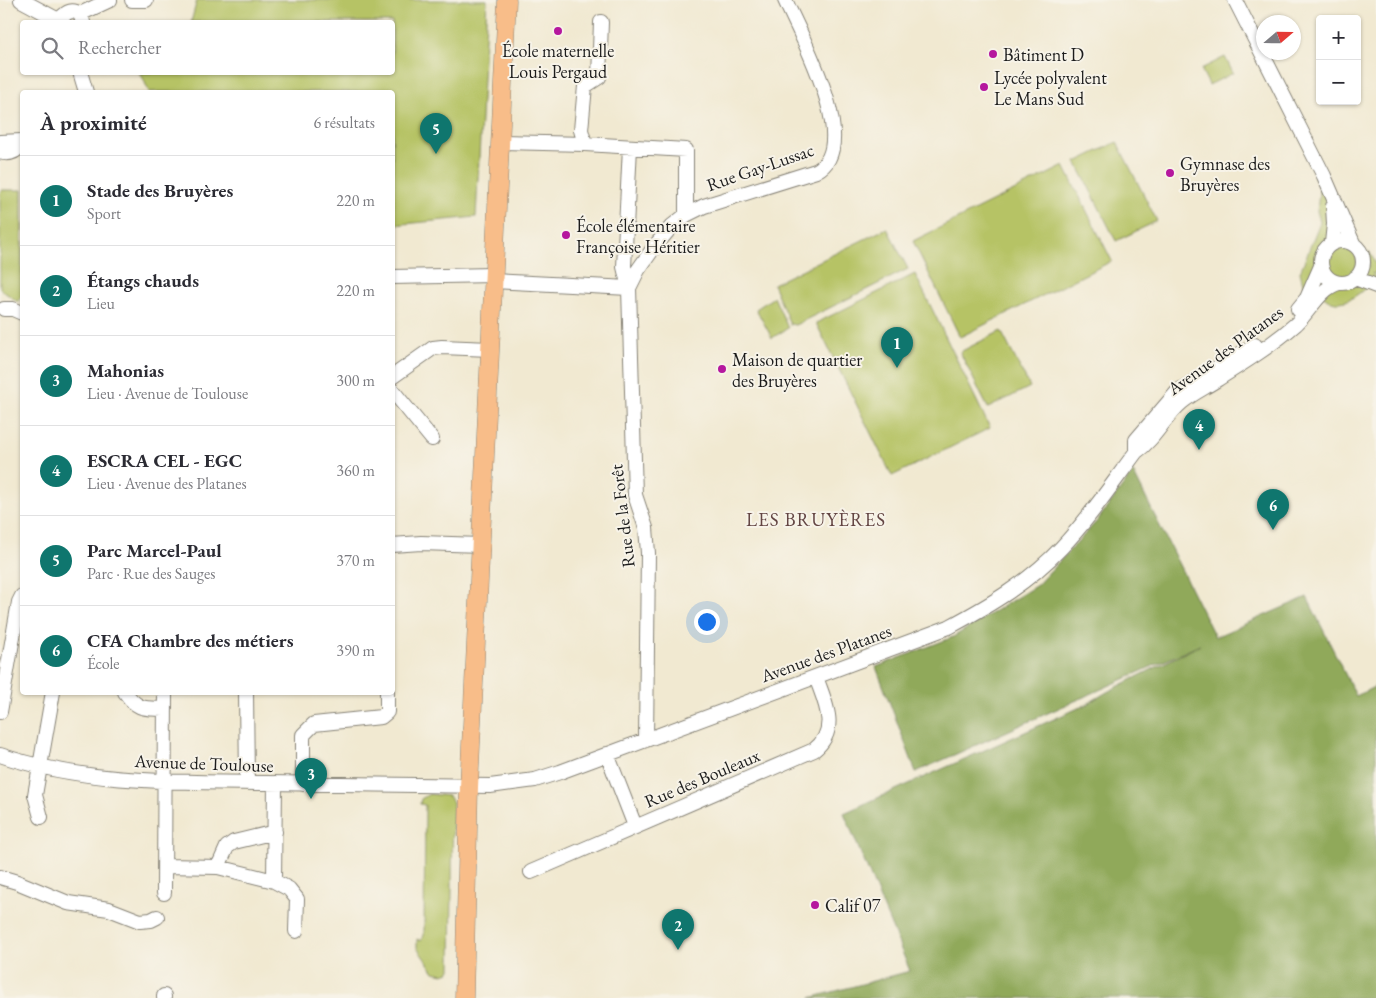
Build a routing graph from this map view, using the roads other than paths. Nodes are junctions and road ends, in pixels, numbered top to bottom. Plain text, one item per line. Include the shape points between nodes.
1 (21, 0) edge
2 (110, 0) edge
3 (132, 0) edge
4 (146, 0) edge
5 (508, 0) edge
6 (785, 0) edge
7 (1235, 0) edge
8 (81, 18) edge
9 (58, 20) edge
10 (63, 20) edge
11 (601, 22) dead end
12 (81, 75) edge
13 (85, 90) edge
14 (20, 141) edge
15 (0, 142) edge
16 (501, 142) junction
17 (585, 144) junction
18 (630, 147) junction
19 (20, 148) edge
20 (0, 152) edge
21 (1333, 197) junction
22 (686, 215) junction
23 (1332, 243) junction
24 (1353, 244) junction
25 (1363, 261) junction
26 (1321, 266) junction
27 (395, 277) edge
28 (494, 278) junction
29 (1355, 278) junction
30 (1376, 278) edge
31 (1339, 283) junction
32 (1376, 286) edge
33 (629, 288) junction
34 (1, 309) edge
35 (20, 312) edge
36 (490, 349) junction
37 (395, 375) edge
38 (395, 394) edge
39 (432, 439) dead end
40 (1136, 452) junction
41 (395, 544) edge
42 (481, 545) junction
43 (20, 600) edge
44 (816, 677) junction
45 (53, 695) edge
46 (127, 695) edge
47 (165, 695) edge
48 (246, 695) edge
49 (386, 695) edge
50 (165, 709) junction
51 (0, 712) edge
52 (646, 740) junction
53 (607, 754) junction
54 (0, 755) edge
55 (41, 766) junction
56 (165, 782) junction
57 (247, 783) junction
58 (275, 783) junction
59 (303, 784) junction
60 (469, 786) junction
61 (41, 817) dead end
62 (635, 826) junction
63 (275, 832) junction
64 (164, 866) junction
65 (218, 867) junction
66 (531, 872) dead end
67 (0, 878) edge
68 (274, 881) junction
69 (164, 893) dead end
70 (157, 917) dead end
71 (296, 931) dead end
72 (464, 998) edge

1 - 9 street
2 - 8 street
3 - 4 street
5 - 16 main road
6 - 22 street, Rue Gay-Lussac via 827,96 834,131 834,144 827,164 816,171 704,206
7 - 21 street
8 - 10 street via 69,11
11 - 17 street via 599,76 585,86 581,130
12 - 13 street
14 - 15 street
16 - 17 street
16 - 28 main road
17 - 18 street
18 - 22 street via 686,150
18 - 33 street, Rue de la Forêt via 624,267
19 - 20 street via 7,154
21 - 23 street
21 - 24 street
22 - 33 street, Rue Gay-Lussac via 655,246
23 - 24 street via 1343,240
23 - 26 street via 1322,254
24 - 25 street via 1361,252
25 - 29 street via 1362,270
25 - 30 street
26 - 31 street via 1328,277
26 - 40 street, Avenue des Platanes via 1307,298 1289,319 1257,344 1178,392 1136,440
27 - 28 street
28 - 33 street
28 - 36 main road
29 - 31 street
29 - 32 street
31 - 40 street, Avenue des Platanes via 1322,294 1278,339 1182,402 1146,445
33 - 52 street, Rue de la Forêt via 635,495 646,528 648,554
34 - 35 street
36 - 37 street via 433,348
36 - 42 main road
38 - 39 street
40 - 44 street, Avenue des Platanes via 1082,524 1020,585 949,627
41 - 42 street
42 - 60 main road
43 - 51 street
44 - 52 street, Avenue des Platanes
44 - 62 street, Rue des Bouleaux via 830,724 822,744 784,764
45 - 55 street
46 - 50 street via 140,708
47 - 50 street
48 - 57 street
49 - 59 street via 387,712 381,717 309,727 303,735
50 - 56 street
52 - 53 street, Avenue des Platanes
53 - 60 street, Avenue des Platanes via 535,780 509,785
53 - 62 street
54 - 55 street, Avenue de Toulouse
55 - 56 street, Avenue de Toulouse via 104,778
55 - 61 street via 35,795
56 - 57 street, Avenue de Toulouse
56 - 64 street
57 - 58 street, Avenue de Toulouse
58 - 59 street, Avenue de Toulouse
58 - 63 street
59 - 60 street, Avenue de Toulouse
60 - 72 main road
62 - 66 street, Rue des Bouleaux
63 - 65 street via 234,842 227,847
63 - 68 street
64 - 65 street
64 - 69 street
65 - 68 street
67 - 70 street via 68,903 109,909 140,921
68 - 71 street via 289,889 297,899

